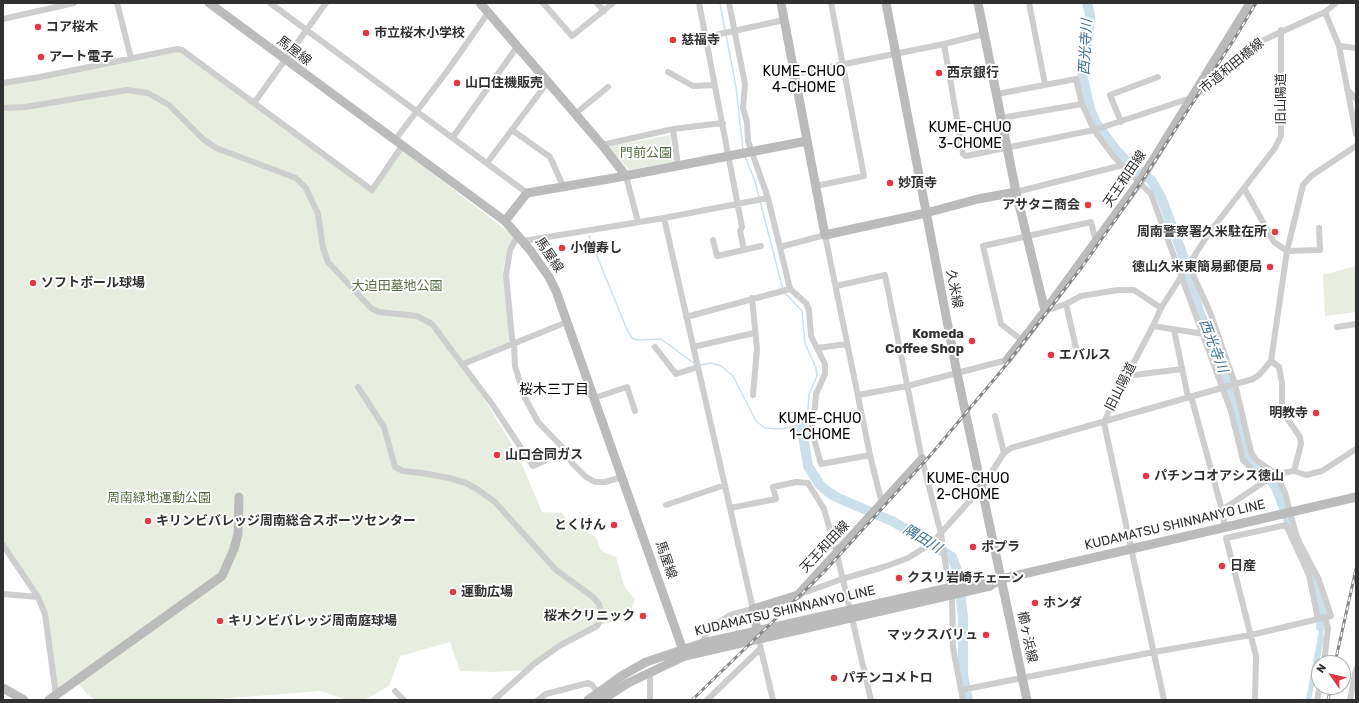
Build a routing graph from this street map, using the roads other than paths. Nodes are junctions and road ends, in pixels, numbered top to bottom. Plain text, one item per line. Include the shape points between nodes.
1 (74, 3) edge
2 (117, 3) edge
3 (210, 3) edge
4 (270, 3) edge
5 (480, 3) edge
6 (543, 3) edge
7 (597, 3) edge
8 (613, 3) edge
9 (699, 3) edge
10 (729, 3) edge
11 (781, 3) edge
12 (831, 3) edge
13 (886, 3) edge
14 (978, 3) edge
15 (1029, 3) edge
16 (1250, 3) edge
17 (1336, 3) edge
18 (322, 4) edge
19 (604, 11) junction
20 (1325, 12) junction
21 (488, 13) junction
22 (3, 19) edge
23 (784, 20) junction
24 (306, 30) junction
25 (734, 30) junction
26 (1281, 30) junction
27 (984, 34) junction
28 (706, 37) junction
29 (944, 44) junction
30 (1339, 46) junction
31 (518, 47) junction
32 (1356, 48) edge
33 (896, 54) junction
34 (131, 58) junction
35 (285, 60) junction
36 (844, 64) junction
37 (668, 72) dead end
38 (795, 74) junction
39 (1158, 77) dead end
40 (3, 82) edge
41 (547, 83) junction
42 (1045, 84) junction
43 (714, 85) junction
44 (608, 87) dead end
45 (1347, 89) junction
46 (997, 94) junction
47 (1194, 97) junction
48 (1356, 99) edge
49 (254, 103) junction
50 (1082, 104) junction
51 (3, 108) edge
52 (417, 111) junction
53 (575, 114) junction
54 (1001, 118) junction
55 (1121, 122) junction
56 (723, 123) junction
57 (673, 129) junction
58 (512, 130) junction
59 (1094, 130) junction
60 (1356, 134) edge
61 (453, 137) junction
62 (807, 141) junction
63 (398, 143) junction
64 (602, 145) junction
65 (1007, 146) junction
66 (1356, 146) edge
67 (750, 151) junction
68 (729, 156) junction
69 (487, 163) junction
70 (1122, 164) junction
71 (678, 165) junction
72 (626, 176) junction
73 (1140, 181) junction
74 (816, 186) junction
75 (564, 188) junction
76 (1244, 188) junction
77 (1016, 192) junction
78 (527, 193) junction
79 (768, 198) junction
80 (737, 204) junction
81 (926, 213) junction
82 (664, 218) junction
83 (505, 221) junction
84 (638, 222) junction
85 (1319, 228) dead end
86 (824, 235) junction
87 (1027, 237) junction
88 (521, 238) junction
89 (713, 240) dead end
90 (1096, 242) junction
91 (761, 246) dead end
92 (780, 247) junction
93 (744, 250) junction
94 (1287, 251) junction
95 (1190, 262) junction
96 (1182, 275) junction
97 (836, 286) junction
98 (790, 288) junction
99 (752, 298) junction
100 (1066, 304) junction
101 (1161, 308) junction
102 (1045, 312) junction
103 (686, 317) junction
104 (566, 322) junction
105 (1356, 324) edge
106 (1153, 326) junction
107 (1337, 328) dead end
108 (1174, 330) junction
109 (754, 333) junction
110 (1204, 334) junction
111 (1023, 341) junction
112 (514, 344) junction
113 (847, 344) junction
114 (655, 347) dead end
115 (693, 347) junction
116 (817, 348) junction
117 (1076, 348) dead end
118 (1007, 360) joint
119 (1271, 361) junction
120 (463, 364) junction
121 (698, 367) junction
122 (1182, 369) junction
123 (957, 373) junction
124 (1126, 376) junction
125 (1235, 384) junction
126 (907, 386) junction
127 (358, 387) dead end
128 (1222, 388) junction
129 (753, 395) dead end
130 (858, 395) junction
131 (1189, 397) junction
132 (594, 398) junction
133 (635, 411) dead end
134 (996, 416) dead end
135 (1104, 423) junction
136 (564, 449) junction
137 (1356, 449) edge
138 (1004, 453) junction
139 (870, 455) junction
140 (922, 459) junction
141 (1294, 471) junction
142 (1276, 474) junction
143 (622, 477) junction
144 (1264, 482) junction
145 (724, 485) junction
146 (982, 487) junction
147 (239, 497) dead end
148 (1356, 497) edge
149 (883, 504) junction
150 (666, 505) dead end
151 (730, 508) junction
152 (1222, 510) junction
153 (1225, 528) junction
154 (941, 534) junction
155 (3, 545) edge
156 (1132, 548) junction
157 (837, 554) junction
158 (842, 579) junction
159 (1001, 579) junction
160 (952, 591) junction
161 (3, 594) edge
162 (798, 595) junction
163 (38, 597) junction
164 (752, 609) junction
165 (851, 613) junction
166 (1325, 618) junction
167 (1318, 619) junction
168 (758, 634) junction
169 (1251, 635) junction
170 (703, 643) junction
171 (760, 649) junction
172 (684, 652) junction
173 (1154, 652) junction
174 (1325, 655) edge
175 (1356, 669) edge
176 (650, 671) junction
177 (1022, 678) junction
178 (3, 688) edge
179 (961, 690) junction
180 (395, 691) dead end
181 (601, 697) edge
182 (52, 698) edge
183 (24, 700) edge
184 (404, 700) edge
185 (494, 700) edge
186 (538, 700) edge
187 (588, 700) edge
188 (650, 700) edge
189 (707, 700) edge
190 (772, 700) edge
191 (871, 700) edge
192 (963, 700) edge
193 (1027, 700) edge
194 (1164, 700) edge
195 (1256, 700) edge
196 (1350, 700) edge

1 - 22 street
2 - 34 street
3 - 35 street, 馬屋線
4 - 24 street
5 - 21 street
6 - 19 street via 572,36
7 - 19 street
8 - 19 street
9 - 28 street
10 - 25 street
11 - 23 street
12 - 36 street
13 - 33 street, 久米線
14 - 27 street
15 - 42 street
16 - 47 street, 天王和田線
17 - 20 street, 市道和田橋線
18 - 24 street
20 - 26 street, 市道和田橋線
20 - 30 street
21 - 31 street
21 - 52 street
23 - 25 street
23 - 38 street
24 - 35 street
24 - 52 street
25 - 28 street
25 - 67 street via 745,84 743,108
26 - 47 street, 市道和田橋線 via 1257,43
26 - 76 street, 旧山陽道 via 1281,136 1275,148
27 - 29 street
27 - 46 street
28 - 43 street
29 - 33 street
29 - 65 street via 964,154 966,156
30 - 32 street
30 - 45 street
31 - 41 street
31 - 61 street
33 - 36 street
33 - 81 street, 久米線
34 - 40 street
34 - 49 street via 182,50
35 - 49 street
35 - 63 street, 馬屋線
36 - 38 street
36 - 74 street via 864,176
37 - 43 street via 693,86
38 - 62 street
39 - 55 street via 1110,95
41 - 53 street
41 - 58 street
42 - 46 street
42 - 50 street via 1076,80
43 - 56 street
44 - 53 street
45 - 48 street
45 - 60 street
46 - 54 street
47 - 55 street
47 - 73 street, 天王和田線
49 - 63 street via 372,190
50 - 54 street
50 - 59 street
51 - 120 street via 26,107 127,90 157,97 216,148 290,175 302,183 318,214 324,252 331,267 374,311 412,315 428,321 440,332
52 - 61 street
52 - 63 street
53 - 64 street
54 - 65 street
55 - 59 street
56 - 57 street
56 - 68 street
57 - 64 street
57 - 71 street
58 - 69 street
58 - 75 street via 550,157
59 - 65 street
59 - 70 street
61 - 69 street
62 - 67 street
62 - 74 street
63 - 83 street, 馬屋線
64 - 72 street
65 - 77 street
66 - 94 street via 1311,176 1303,185
67 - 68 street
67 - 79 street
68 - 71 street
68 - 80 street
69 - 78 street
70 - 73 street
70 - 77 street
71 - 72 street
72 - 75 street
72 - 84 street
73 - 90 street, 天王和田線
73 - 96 street via 1152,194
74 - 86 street
75 - 78 street
76 - 94 street via 1274,242
76 - 95 street, 旧山陽道
77 - 81 street via 978,198
77 - 87 street
78 - 83 street
79 - 80 street
79 - 92 street
80 - 82 street
80 - 93 street
81 - 86 street
81 - 123 street, 久米線
82 - 84 street
82 - 103 street
83 - 88 street, 馬屋線
84 - 88 street
85 - 94 street via 1320,250
86 - 92 street
86 - 97 street
87 - 90 street via 1091,222
87 - 102 street
87 - 111 street via 983,246 1001,324
88 - 104 street, 馬屋線 via 549,277
88 - 112 street via 510,250 506,267
89 - 93 street via 717,256
90 - 102 street, 天王和田線
91 - 93 street
92 - 98 street
94 - 119 street
95 - 96 street, 旧山陽道
95 - 125 street
96 - 101 street, 旧山陽道
96 - 110 street
97 - 113 street
97 - 126 street via 885,276
98 - 99 street
98 - 116 street via 806,303 811,336
99 - 103 street
99 - 109 street
100 - 101 street via 1081,296 1134,290
100 - 102 street
100 - 117 street
101 - 106 street, 旧山陽道
102 - 111 street, 天王和田線
103 - 115 street
104 - 112 street
104 - 132 street, 馬屋線
105 - 107 street
106 - 108 street
106 - 124 street, 旧山陽道
108 - 110 street
108 - 122 street
109 - 115 street
109 - 129 street via 757,349
110 - 128 street
111 - 118 street, 天王和田線
112 - 120 street
112 - 136 street via 519,382 531,410 538,422
113 - 116 street
113 - 130 street
114 - 121 street via 676,374
115 - 121 street
116 - 139 street via 825,364 825,374 816,394 811,428 821,464
118 - 123 street
119 - 125 street via 1252,379
119 - 141 street via 1279,367 1282,411 1300,437 1301,444
120 - 136 street via 533,466
121 - 145 street
122 - 124 street
122 - 131 street
123 - 126 street
123 - 146 street, 久米線
124 - 135 street, 旧山陽道
125 - 128 street
125 - 142 street via 1252,452 1256,460
126 - 130 street
126 - 140 street
127 - 185 street via 384,427 395,467 403,471 466,483 489,497 556,570 599,604 602,617 597,626 559,646 534,664
128 - 131 street
128 - 144 street via 1232,411 1243,460
130 - 139 street
131 - 135 street
131 - 152 street
132 - 133 street via 628,387
132 - 143 street, 馬屋線
134 - 138 street
135 - 138 street, 旧山陽道 via 1023,444
135 - 156 street
136 - 143 street via 572,463 586,478 595,482 606,482
137 - 141 street via 1322,471 1306,475
138 - 146 street
139 - 149 street
140 - 149 street, 天王和田線
140 - 154 street
141 - 142 street
142 - 144 street
142 - 166 street via 1285,493 1297,538 1319,580 1331,616
143 - 172 street, 馬屋線
144 - 152 street
145 - 150 street
145 - 151 street
146 - 154 street
146 - 159 street, 久米線
147 - 182 street via 238,534 222,576
148 - 153 street, KUDAMATSU SHINNANYO LINE
149 - 157 street, 天王和田線
151 - 157 street via 776,499 773,487 796,482 808,483 824,510
151 - 164 street
152 - 153 street
153 - 156 street, KUDAMATSU SHINNANYO LINE
154 - 158 street via 908,558
154 - 160 street
155 - 163 street
156 - 159 street, KUDAMATSU SHINNANYO LINE
156 - 173 street
157 - 158 street
157 - 162 street, 天王和田線
158 - 162 street
158 - 165 street
159 - 160 street, KUDAMATSU SHINNANYO LINE via 988,579
159 - 177 street, 櫛ヶ浜線
160 - 165 street, KUDAMATSU SHINNANYO LINE
160 - 179 street via 952,648
161 - 163 street
162 - 164 street, 天王和田線
163 - 182 street via 45,614
164 - 168 street
164 - 170 street via 730,615 718,622 706,634
165 - 168 street, KUDAMATSU SHINNANYO LINE
165 - 191 street
166 - 167 street
166 - 174 street via 1328,628
167 - 169 street
167 - 169 street via 1309,575 1286,525 1226,538
168 - 170 street, KUDAMATSU SHINNANYO LINE
168 - 171 street
168 - 172 street, KUDAMATSU SHINNANYO LINE
169 - 173 street
169 - 195 street via 1256,656
170 - 172 street, KUDAMATSU SHINNANYO LINE
171 - 189 street
171 - 190 street
172 - 176 street, KUDAMATSU SHINNANYO LINE
172 - 181 street, KUDAMATSU SHINNANYO LINE via 646,662
173 - 177 street
173 - 194 street
175 - 196 street
176 - 181 street, KUDAMATSU SHINNANYO LINE
176 - 188 street
177 - 179 street
177 - 193 street, 櫛ヶ浜線
178 - 183 street
179 - 192 street
180 - 184 street
181 - 186 street via 588,683 546,694
181 - 187 street, KUDAMATSU SHINNANYO LINE

